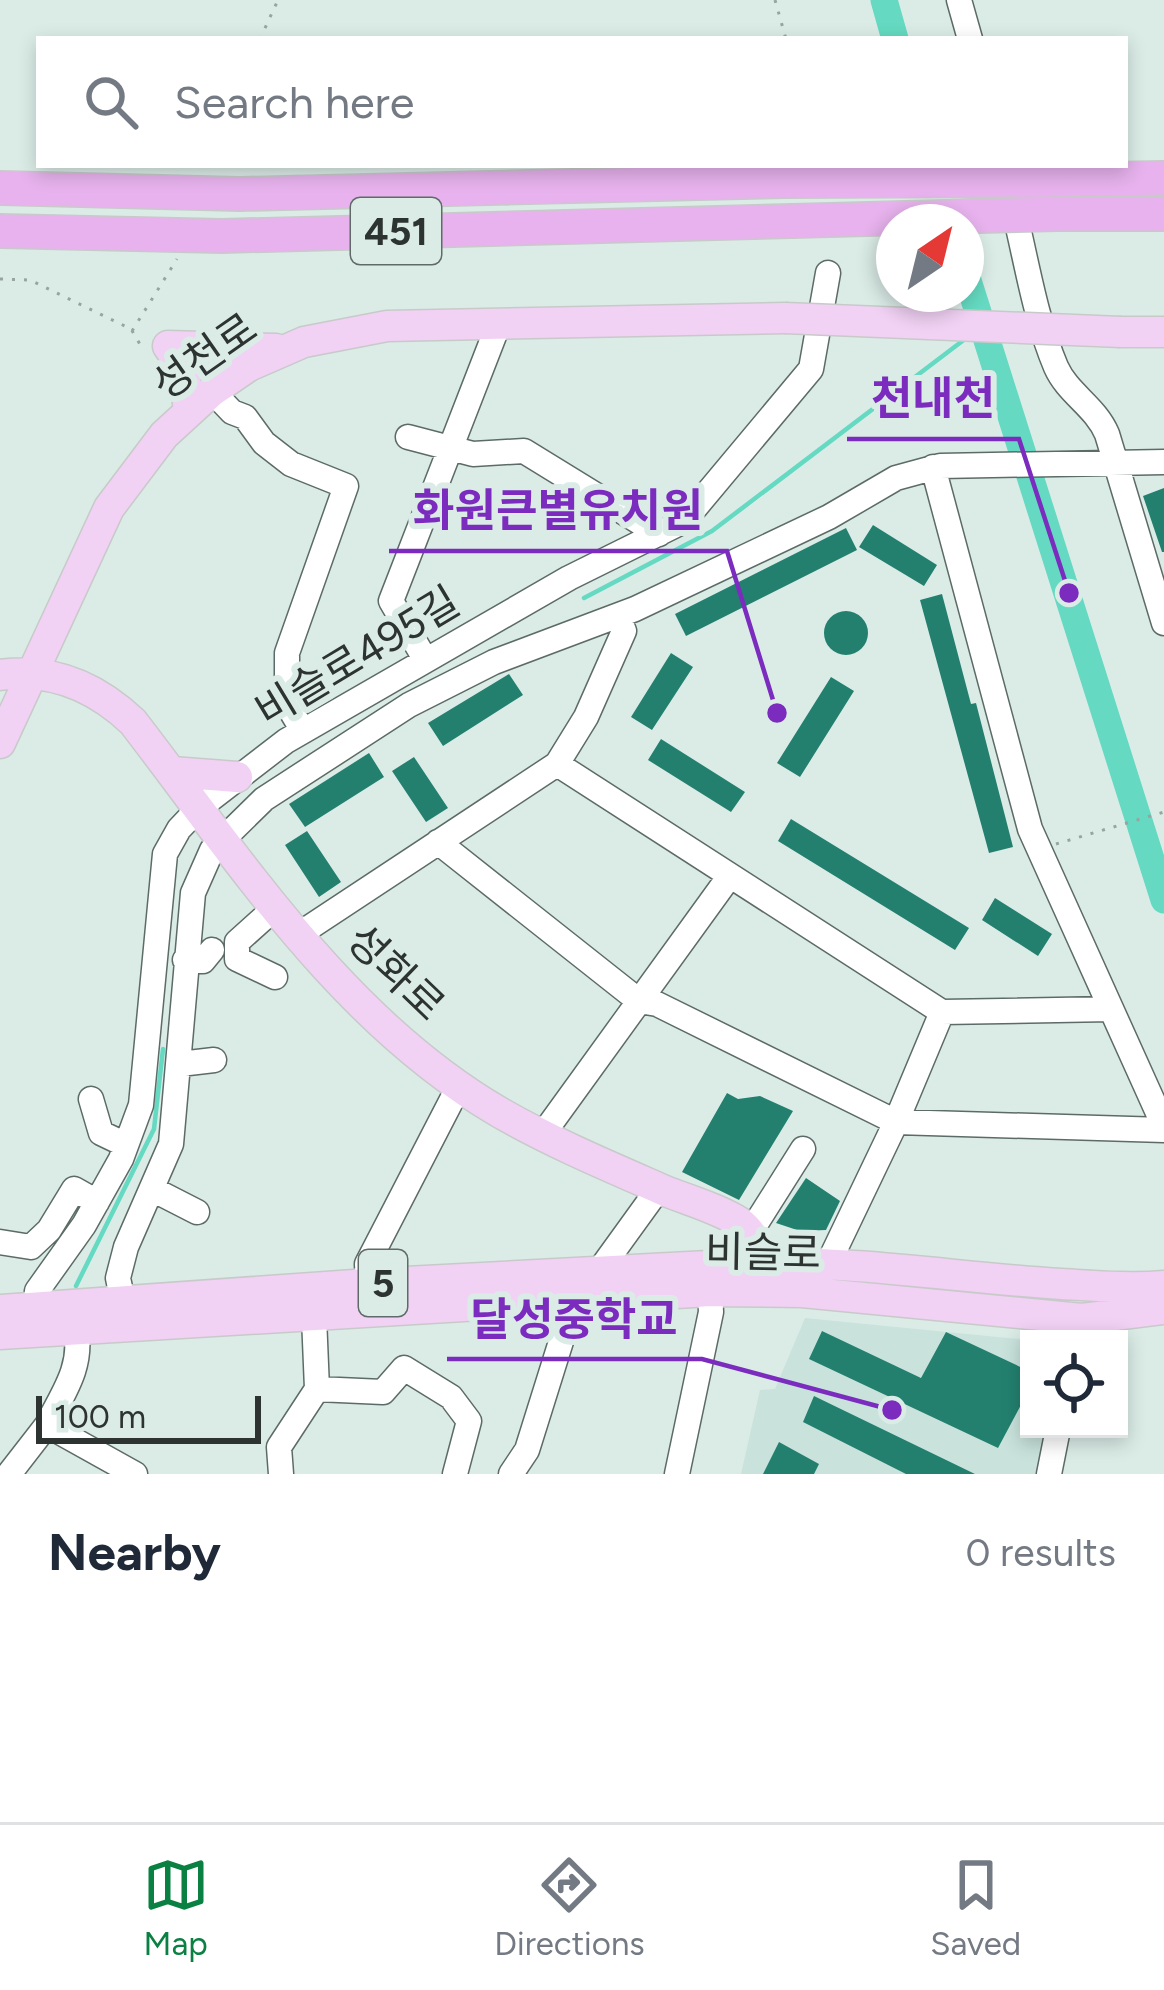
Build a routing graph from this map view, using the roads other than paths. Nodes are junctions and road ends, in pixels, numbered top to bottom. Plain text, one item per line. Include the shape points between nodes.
1 (959, 0) edge
2 (969, 36) edge
3 (1004, 168) edge
4 (1164, 178) edge
5 (0, 188) edge
6 (1164, 214) edge
7 (0, 231) edge
8 (827, 273) dead end
9 (500, 323) junction
10 (1164, 332) edge
11 (285, 349) junction
12 (200, 401) junction
13 (408, 437) dead end
14 (451, 445) junction
15 (1110, 462) junction
16 (1164, 462) edge
17 (937, 466) junction
18 (659, 534) junction
19 (618, 616) junction
20 (1164, 623) edge
21 (425, 659) junction
22 (15, 673) edge
23 (303, 731) junction
24 (0, 743) edge
25 (557, 764) junction
26 (172, 772) junction
27 (237, 777) junction
28 (199, 808) junction
29 (222, 838) junction
30 (438, 842) junction
31 (729, 877) junction
32 (159, 902) junction
33 (191, 905) junction
34 (276, 907) junction
35 (298, 934) junction
36 (212, 950) dead end
37 (185, 960) junction
38 (275, 977) dead end
39 (639, 1000) junction
40 (1112, 1009) junction
41 (943, 1012) junction
42 (214, 1060) dead end
43 (180, 1064) junction
44 (459, 1086) junction
45 (91, 1099) dead end
46 (896, 1122) junction
47 (1164, 1128) edge
48 (542, 1135) junction
49 (126, 1145) junction
50 (803, 1149) dead end
51 (659, 1188) junction
52 (154, 1190) junction
53 (97, 1202) junction
54 (197, 1212) dead end
55 (749, 1233) junction
56 (0, 1242) edge
57 (828, 1264) junction
58 (884, 1270) junction
59 (599, 1271) junction
60 (767, 1277) junction
61 (670, 1280) junction
62 (368, 1284) junction
63 (1164, 1286) edge
64 (710, 1291) junction
65 (839, 1295) junction
66 (574, 1300) junction
67 (123, 1302) junction
68 (1164, 1309) edge
69 (0, 1310) edge
70 (314, 1317) junction
71 (48, 1325) junction
72 (1080, 1329) edge
73 (0, 1334) edge
74 (0, 1360) edge
75 (317, 1389) junction
76 (46, 1425) junction
77 (1056, 1438) edge
78 (9, 1474) edge
79 (135, 1474) edge
80 (281, 1474) edge
81 (454, 1474) edge
82 (511, 1474) edge
83 (677, 1474) edge
84 (1049, 1474) edge

1 - 2 street
3 - 15 street via 1058,370 1098,413
4 - 5 highway, 451, bridge via 240,194
6 - 7 highway, 451, bridge via 222,236
8 - 18 street, 비슬로495길 via 812,369 684,521
9 - 10 main road, 성천로, bridge via 785,318
9 - 11 main road, 성천로 via 387,326
9 - 14 street
11 - 12 main road, 성천로
11 - 12 main road via 168,346
12 - 22 main road, 성천로 via 109,508
12 - 23 street via 245,417 291,464 346,486 287,653 286,704
13 - 14 street
14 - 18 street via 473,454 524,451
14 - 21 street via 391,602
15 - 16 street
15 - 17 street
15 - 20 street
17 - 19 street via 896,478 830,518
17 - 40 street via 1030,829
18 - 21 street, 비슬로495길
19 - 25 street via 624,632
19 - 29 street via 494,662 409,705 264,799
21 - 23 street, 비슬로495길
22 - 24 main road, 성천로
22 - 26 main road, 성화로 via 84,686 117,706
23 - 27 street, 비슬로495길
25 - 30 street
25 - 31 street
26 - 27 main road
26 - 28 main road, 성화로
27 - 28 street, 비슬로495길
28 - 29 main road, 성화로
28 - 32 street, 비슬로495길 via 165,854
29 - 33 street via 202,866
29 - 34 main road, 성화로
30 - 35 street
30 - 39 street
31 - 39 street
31 - 41 street
32 - 33 street
32 - 49 street, 비슬로495길 via 141,1105
33 - 37 street
34 - 35 main road, 성화로
34 - 38 street via 237,942 237,959
35 - 44 main road, 성화로 via 357,1000
36 - 37 street via 202,961
37 - 43 street
39 - 46 street
39 - 48 street
40 - 41 street
40 - 47 street
41 - 46 street
42 - 43 street
43 - 52 street via 171,1144
44 - 48 main road, 성화로
44 - 62 street via 368,1264
45 - 49 street via 101,1133
46 - 47 street
46 - 57 street
48 - 51 main road, 성화로
49 - 53 street, 비슬로495길
50 - 55 street
51 - 55 main road, 성화로
51 - 59 street
52 - 54 street
52 - 67 street via 122,1262
53 - 56 street via 74,1189 31,1247
53 - 71 street, 비슬로495길 via 40,1284
55 - 60 main road
57 - 58 main road, 비슬로 / 5
57 - 60 main road, 비슬로 / 5
58 - 63 main road, 비슬로 / 5
58 - 65 main road via 843,1280
59 - 61 main road, 비슬로 / 5
59 - 62 main road, 비슬로 / 5
60 - 61 main road, 비슬로 / 5
60 - 64 main road, 비슬로 / 5
60 - 65 main road, 비슬로 / 5
61 - 64 main road, 비슬로 / 5
61 - 66 main road, 비슬로 / 5
62 - 67 main road, 비슬로 / 5
64 - 83 street
65 - 72 main road, 비슬로 / 5
66 - 70 main road, 비슬로 / 5
66 - 82 street via 527,1450
67 - 71 main road, 비슬로 / 5
68 - 72 main road, 비슬로 / 5
69 - 71 main road, 비슬로 / 5
70 - 71 main road, 비슬로 / 5
70 - 75 street
71 - 73 main road, 비슬로 / 5
71 - 74 main road
71 - 76 street, 비슬로495길 via 80,1351
75 - 80 street via 279,1447
75 - 81 street via 382,1393 404,1367 452,1397 469,1421
76 - 78 street, 비슬로495길
76 - 79 street
77 - 84 street

